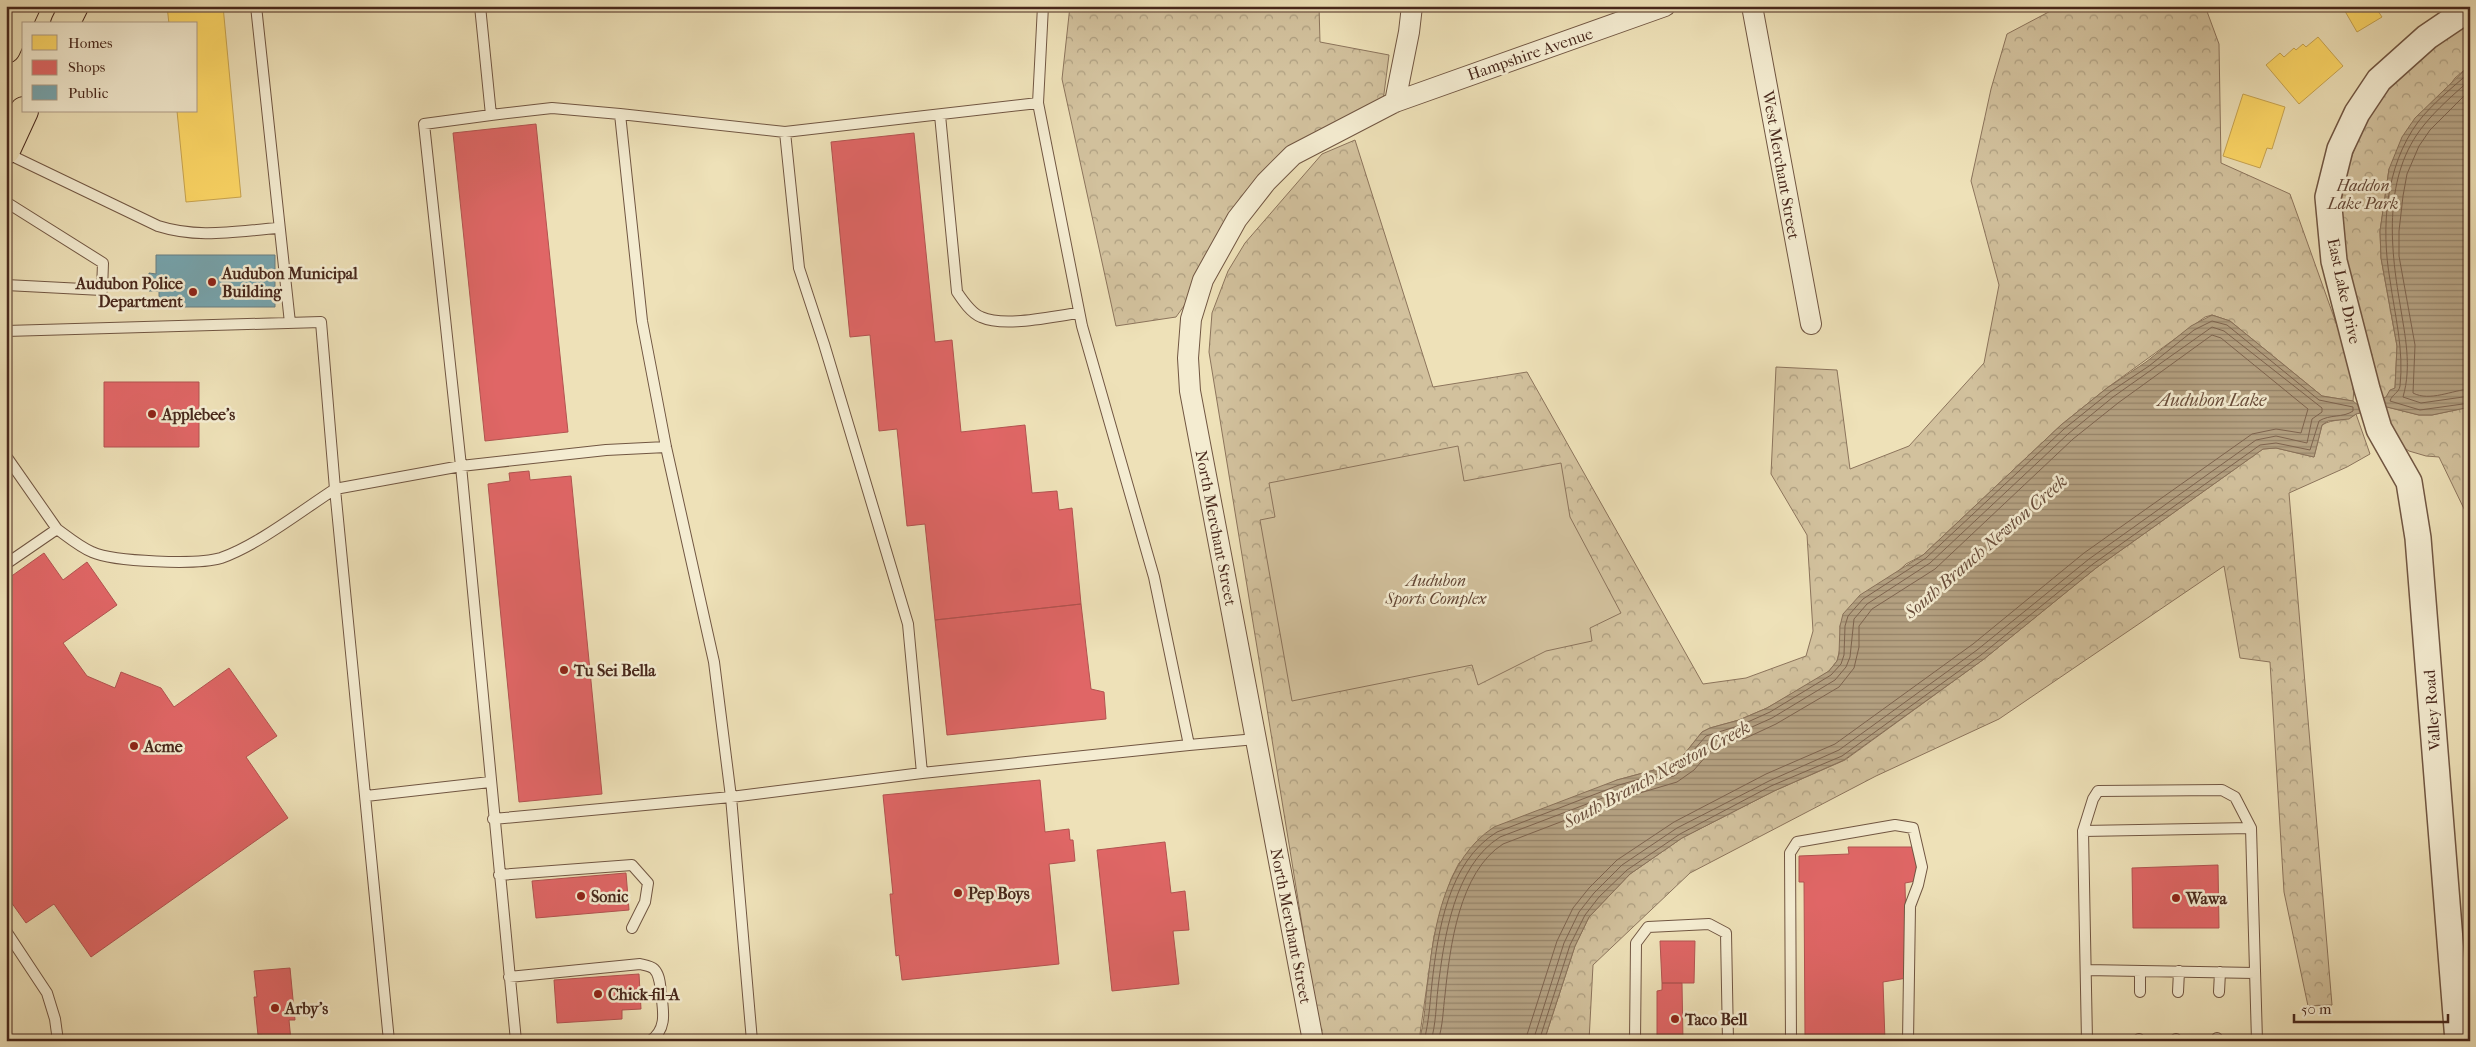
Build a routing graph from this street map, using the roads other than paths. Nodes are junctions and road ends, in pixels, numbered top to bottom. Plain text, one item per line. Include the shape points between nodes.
1 (26, 6) edge
2 (74, 6) edge
3 (256, 6) edge
4 (480, 6) edge
5 (1043, 6) edge
6 (1412, 6) edge
7 (1665, 6) edge
8 (1752, 6) edge
9 (2470, 8) edge
10 (66, 22) edge
11 (6, 50) edge
12 (1395, 102) junction
13 (1038, 103) junction
14 (24, 112) edge
15 (620, 114) junction
16 (492, 115) junction
17 (940, 115) junction
18 (785, 132) junction
19 (6, 152) edge
20 (6, 202) edge
21 (279, 228) junction
22 (6, 285) edge
23 (1079, 313) junction
24 (290, 323) junction
25 (1811, 324) dead end
26 (6, 331) edge
27 (2367, 389) joint
28 (666, 447) junction
29 (6, 456) edge
30 (461, 466) junction
31 (334, 489) junction
32 (57, 529) junction
33 (6, 564) edge
34 (1256, 738) junction
35 (1189, 745) junction
36 (922, 773) junction
37 (490, 782) junction
38 (366, 796) junction
39 (731, 797) junction
40 (494, 819) junction
41 (2251, 828) junction
42 (2083, 831) junction
43 (499, 875) junction
44 (632, 928) dead end
45 (6, 931) edge
46 (2086, 970) junction
47 (2140, 971) junction
48 (2179, 971) junction
49 (2220, 972) junction
50 (2255, 973) junction
51 (510, 977) junction
52 (2140, 992) dead end
53 (2178, 992) dead end
54 (2219, 992) dead end
55 (58, 1041) edge
56 (389, 1041) edge
57 (516, 1041) edge
58 (650, 1041) edge
59 (752, 1041) edge
60 (1313, 1041) edge
61 (1635, 1041) edge
62 (1728, 1041) edge
63 (1791, 1041) edge
64 (1908, 1041) edge
65 (2087, 1041) edge
66 (2257, 1041) edge
67 (2458, 1041) edge

1 - 11 main road
2 - 10 main road
3 - 21 lane
4 - 16 lane
5 - 13 lane
6 - 12 street
7 - 12 street, Hampshire Avenue
8 - 25 street, West Merchant Street
9 - 27 street, East Lake Drive via 2427,37 2379,80 2357,113 2340,149 2328,197 2334,261
12 - 34 street, North Merchant Street via 1293,155 1266,182 1237,220 1217,254 1203,280 1191,319 1190,391
13 - 17 lane
13 - 23 lane
14 - 19 main road
15 - 16 lane via 552,108
15 - 18 lane
15 - 28 lane via 642,321
16 - 30 lane via 424,124
17 - 18 lane
17 - 23 lane via 957,292 966,305 979,316 995,322
18 - 36 lane via 799,268 908,624
19 - 21 lane via 158,226 180,233 198,235
20 - 22 lane via 104,264 102,290
21 - 24 lane
23 - 35 lane via 1154,577
24 - 26 lane
24 - 31 lane via 321,322
27 - 67 street, Valley Road via 2379,429 2409,482 2418,538
28 - 30 lane via 606,450
28 - 39 lane via 714,662
29 - 32 lane
30 - 31 lane
30 - 37 lane
31 - 32 lane via 247,546 219,558 187,562 93,553
31 - 38 lane
32 - 33 lane
34 - 35 lane
34 - 60 street, North Merchant Street
35 - 36 lane
36 - 39 lane
37 - 38 lane
37 - 40 lane
38 - 56 lane
39 - 40 lane
39 - 59 lane
40 - 43 lane
41 - 42 lane
41 - 42 lane via 2235,797 2222,790 2126,791 2098,792
41 - 50 lane
42 - 46 lane
43 - 44 lane via 632,864 648,883 648,893
43 - 51 lane
45 - 55 lane via 47,993
46 - 47 lane
46 - 65 lane
47 - 48 lane
47 - 52 lane
48 - 49 lane
48 - 53 lane
49 - 50 lane
49 - 54 lane
50 - 66 lane
51 - 57 lane
51 - 58 lane via 640,964 648,966 658,977 664,1017 657,1036
61 - 62 lane via 1636,943 1648,927 1709,924 1726,933
63 - 64 lane via 1790,853 1797,842 1895,825 1913,828 1922,866 1910,906

